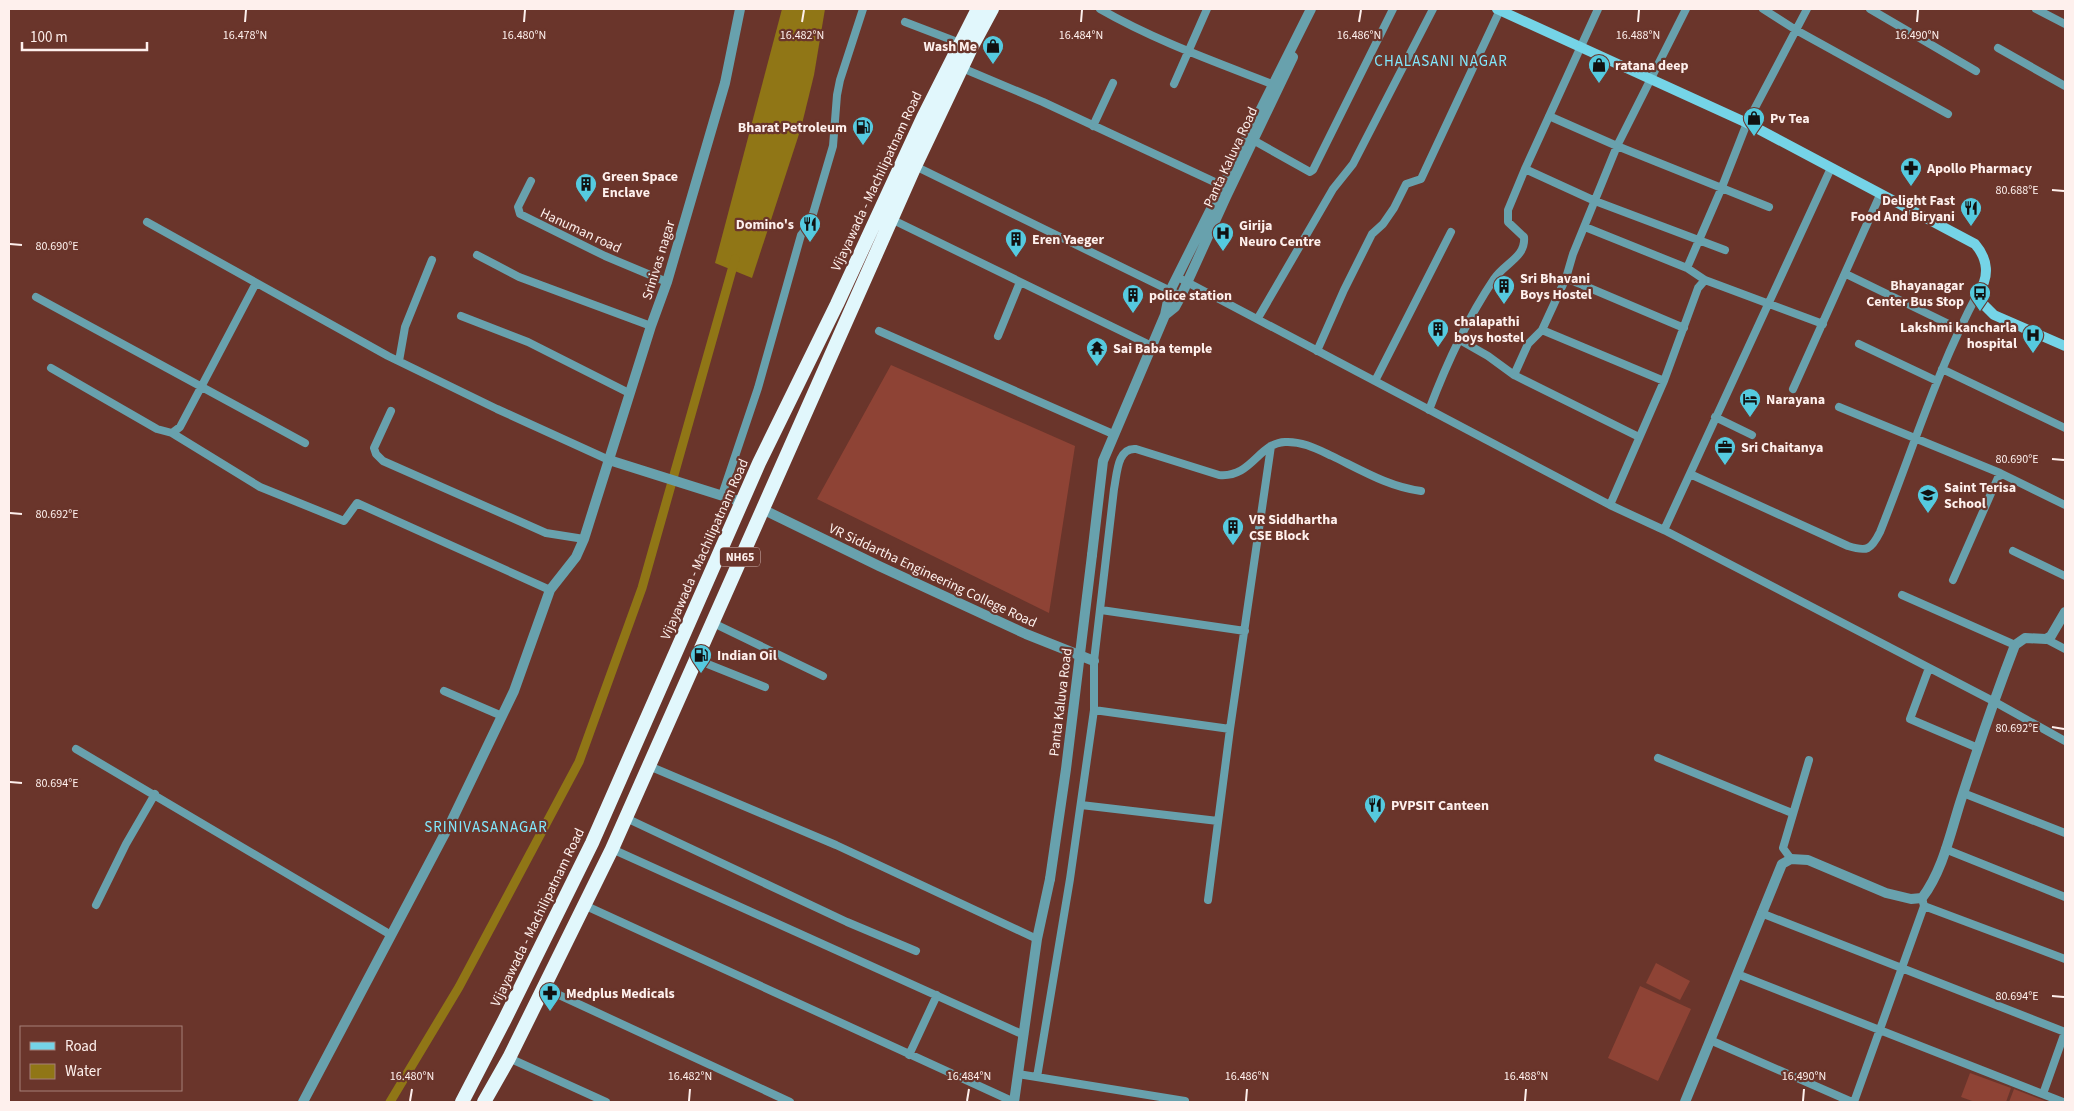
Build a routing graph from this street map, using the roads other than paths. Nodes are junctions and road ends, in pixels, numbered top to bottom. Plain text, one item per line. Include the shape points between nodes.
1 (740, 9) edge
2 (863, 9) edge
3 (978, 9) edge
4 (992, 9) edge
5 (1100, 9) edge
6 (1208, 9) edge
7 (1311, 9) edge
8 (1318, 9) edge
9 (1393, 9) edge
10 (1433, 9) edge
11 (1498, 9) edge
12 (1598, 9) edge
13 (1686, 9) edge
14 (1763, 9) edge
15 (1807, 9) edge
16 (1870, 9) edge
17 (2036, 9) edge
18 (905, 22) dead end
19 (2065, 24) edge
20 (1796, 30) junction
21 (960, 43) junction
22 (1580, 47) junction
23 (1998, 48) dead end
24 (1190, 52) junction
25 (962, 68) junction
26 (1976, 71) dead end
27 (1651, 80) junction
28 (1112, 83) dead end
29 (1174, 84) dead end
30 (1272, 84) junction
31 (2065, 86) edge
32 (1948, 114) dead end
33 (1549, 116) junction
34 (1747, 123) junction
35 (1093, 126) junction
36 (1253, 140) junction
37 (1617, 146) junction
38 (915, 166) junction
39 (1525, 168) junction
40 (1830, 168) junction
41 (531, 181) dead end
42 (1221, 185) junction
43 (1722, 187) junction
44 (1880, 195) junction
45 (1595, 201) junction
46 (1769, 207) dead end
47 (891, 219) junction
48 (147, 222) dead end
49 (1585, 227) junction
50 (1451, 232) dead end
51 (1698, 239) junction
52 (1725, 250) dead end
53 (477, 255) dead end
54 (432, 260) dead end
55 (1687, 268) junction
56 (1846, 274) junction
57 (1177, 276) junction
58 (1566, 278) junction
59 (1705, 280) junction
60 (667, 282) junction
61 (1020, 282) junction
62 (256, 283) junction
63 (1188, 283) junction
64 (1170, 291) junction
65 (1978, 293) junction
66 (1181, 296) junction
67 (36, 297) dead end
68 (1770, 303) junction
69 (1165, 315) junction
70 (461, 316) dead end
71 (1258, 318) junction
72 (1823, 324) junction
73 (651, 326) junction
74 (1684, 328) junction
75 (1959, 329) junction
76 (1542, 330) junction
77 (878, 331) dead end
78 (998, 336) dead end
79 (1460, 340) junction
80 (2064, 342) edge
81 (1859, 344) dead end
82 (1152, 346) junction
83 (1317, 351) junction
84 (399, 361) junction
85 (51, 368) dead end
86 (1942, 369) junction
87 (1514, 376) junction
88 (1375, 381) junction
89 (1664, 381) junction
90 (1937, 381) junction
91 (201, 387) junction
92 (1793, 389) dead end
93 (630, 393) junction
94 (1839, 407) dead end
95 (1429, 410) junction
96 (391, 411) dead end
97 (1715, 417) junction
98 (2065, 428) edge
99 (172, 433) junction
100 (1112, 434) junction
101 (1752, 435) dead end
102 (1639, 437) junction
103 (1914, 440) junction
104 (305, 443) dead end
105 (1271, 446) junction
106 (609, 460) junction
107 (2000, 473) junction
108 (1690, 474) junction
109 (1421, 491) dead end
110 (722, 495) junction
111 (742, 502) junction
112 (1610, 505) junction
113 (2065, 505) edge
114 (762, 509) junction
115 (1664, 530) junction
116 (584, 539) junction
117 (2013, 551) dead end
118 (2065, 576) edge
119 (1954, 580) dead end
120 (550, 590) junction
121 (1902, 595) dead end
122 (1101, 610) junction
123 (2065, 612) edge
124 (711, 622) junction
125 (1245, 631) junction
126 (2046, 639) junction
127 (2016, 645) junction
128 (2065, 650) edge
129 (695, 659) junction
130 (1094, 661) junction
131 (1929, 668) junction
132 (823, 676) dead end
133 (765, 687) dead end
134 (444, 691) dead end
135 (1994, 702) junction
136 (1094, 710) junction
137 (502, 716) junction
138 (1230, 729) junction
139 (2065, 741) edge
140 (1978, 748) junction
141 (76, 749) dead end
142 (1658, 758) dead end
143 (1809, 760) dead end
144 (649, 766) junction
145 (1964, 792) junction
146 (155, 794) junction
147 (1081, 805) junction
148 (1792, 813) junction
149 (626, 818) junction
150 (1218, 821) junction
151 (2065, 833) edge
152 (612, 849) junction
153 (1945, 849) junction
154 (1791, 859) junction
155 (2065, 898) edge
156 (1208, 900) dead end
157 (1923, 902) junction
158 (96, 905) dead end
159 (584, 905) junction
160 (1761, 913) junction
161 (391, 935) junction
162 (1037, 939) junction
163 (916, 951) dead end
164 (2065, 959) edge
165 (1902, 966) junction
166 (1737, 974) junction
167 (544, 988) junction
168 (937, 995) junction
169 (1880, 1029) junction
170 (2065, 1032) edge
171 (1024, 1035) junction
172 (1710, 1040) junction
173 (909, 1055) junction
174 (509, 1058) junction
175 (1018, 1074) junction
176 (1037, 1077) junction
177 (2043, 1094) junction
178 (1185, 1101) dead end
179 (303, 1102) edge
180 (462, 1102) edge
181 (484, 1102) edge
182 (606, 1102) edge
183 (790, 1102) edge
184 (1014, 1102) edge
185 (1685, 1102) edge
186 (1853, 1102) edge
187 (2063, 1102) edge

1 - 60 street, Srinivas nagar via 725,83
2 - 110 street via 838,87 833,146 810,224 801,235 758,388
3 - 21 highway, Vijayawada - Machilipatnam Road / NH65
4 - 25 highway, Vijayawada - Machilipatnam Road / NH65
5 - 24 street
6 - 24 street
7 - 30 street, Panta Kaluva Road
8 - 36 street, Panta Kaluva Road
9 - 36 street via 1313,170 1310,172
10 - 71 street via 1353,164 1333,189
11 - 22 main road
11 - 83 street via 1421,179 1406,184 1394,208 1372,234
12 - 22 street
13 - 27 street
14 - 20 street
15 - 20 street
16 - 26 street
17 - 19 street
18 - 21 street
20 - 32 street
20 - 34 street
21 - 111 highway, Vijayawada - Machilipatnam Road / NH65
22 - 27 main road
22 - 33 street
23 - 31 street
24 - 29 street
24 - 30 street
25 - 35 street
25 - 38 highway, Vijayawada - Machilipatnam Road / NH65
27 - 34 main road
27 - 37 street
28 - 35 street
30 - 42 street, Panta Kaluva Road
33 - 37 street
33 - 39 street
34 - 40 main road
34 - 43 street
35 - 42 street
36 - 63 street, Panta Kaluva Road
37 - 43 street
37 - 45 street
38 - 47 highway, Vijayawada - Machilipatnam Road / NH65
38 - 64 street
39 - 45 street
39 - 79 street via 1507,216 1508,222 1524,237 1524,247 1501,268 1480,299
40 - 44 main road
40 - 68 street
41 - 60 street, Hanuman road via 518,207 520,214
42 - 57 street, Panta Kaluva Road
43 - 46 street
43 - 51 street
44 - 56 street
44 - 65 main road via 1975,244 1983,253 1986,267 1983,287
45 - 49 street
45 - 51 street
47 - 61 street
47 - 114 highway, Vijayawada - Machilipatnam Road / NH65
48 - 62 street
49 - 55 street
49 - 58 street
50 - 88 street
51 - 52 street
51 - 55 street
53 - 73 street via 519,276
54 - 84 street via 406,327
55 - 59 street
56 - 72 street
56 - 75 street
57 - 63 street
57 - 64 street, Panta Kaluva Road
58 - 74 street
58 - 76 street
59 - 68 street
59 - 74 street via 1698,288
60 - 73 street, Srinivas nagar
61 - 78 street
61 - 82 street
62 - 84 street
62 - 91 street
63 - 66 street, Panta Kaluva Road
63 - 71 street
64 - 66 street
64 - 69 street, Panta Kaluva Road
65 - 75 street
65 - 80 main road via 1994,316
66 - 69 street, Panta Kaluva Road
67 - 91 street
68 - 72 street
68 - 97 street
69 - 82 street, Panta Kaluva Road
70 - 93 street via 528,342
71 - 83 street
72 - 92 street
73 - 93 street, Srinivas nagar
74 - 89 street
75 - 86 street
76 - 87 street via 1528,344
76 - 89 street
77 - 100 street
79 - 87 street
79 - 95 street
81 - 90 street
82 - 100 street, Panta Kaluva Road
83 - 88 street
84 - 106 street
85 - 99 street via 157,429
86 - 90 street
86 - 98 street
87 - 102 street
88 - 95 street
89 - 102 street
90 - 103 street
91 - 99 street via 180,427
91 - 104 street
93 - 106 street, Srinivas nagar
94 - 103 street
95 - 112 street
96 - 116 street via 374,448 383,461 546,533
97 - 101 street
97 - 108 street
99 - 120 street via 241,476 286,499 344,521 357,503
100 - 162 street, Panta Kaluva Road, bridge via 1103,460 1066,769 1050,879
102 - 112 street
103 - 107 street
103 - 108 street via 1880,532 1870,548 1861,551
105 - 109 street via 1282,442 1310,446 1397,487
105 - 122 street via 1242,471 1230,476 1219,476 1136,449 1124,452 1114,489
105 - 125 street
106 - 110 street
106 - 116 street, Srinivas nagar
107 - 113 street
107 - 119 street
108 - 115 street
110 - 111 street
111 - 180 highway, Vijayawada - Machilipatnam Road / NH65 via 592,843
112 - 115 street
114 - 124 highway, Vijayawada - Machilipatnam Road / NH65
114 - 130 street, VR Siddartha Engineering College Road via 1026,634
115 - 131 street
116 - 120 street, Srinivas nagar via 576,557
117 - 118 street
120 - 137 street, Srinivas nagar
121 - 127 street
122 - 125 street
122 - 130 street
123 - 126 street
124 - 129 highway, Vijayawada - Machilipatnam Road / NH65
124 - 132 street
125 - 138 street
126 - 127 street via 2026,638
126 - 128 street
127 - 135 street
129 - 133 street
129 - 144 highway, Vijayawada - Machilipatnam Road / NH65
130 - 136 street
131 - 135 street
131 - 140 street via 1910,719
134 - 137 street
135 - 139 street
135 - 140 street
136 - 138 street
136 - 147 street
137 - 161 street, Srinivas nagar
138 - 150 street
140 - 145 street
141 - 146 street
142 - 148 street
143 - 148 street
144 - 149 highway, Vijayawada - Machilipatnam Road / NH65
144 - 162 street via 836,845
145 - 151 street
145 - 153 street
146 - 158 street
146 - 161 street
147 - 150 street
147 - 176 street
148 - 154 street via 1784,848
149 - 152 highway, Vijayawada - Machilipatnam Road / NH65
149 - 163 street
150 - 156 street
152 - 159 highway, Vijayawada - Machilipatnam Road / NH65
152 - 168 street
153 - 155 street
153 - 157 street
154 - 157 street via 1808,860 1886,893
154 - 160 street via 1782,864
157 - 164 street
157 - 165 street
159 - 167 highway, Vijayawada - Machilipatnam Road / NH65
159 - 173 street
160 - 165 street
160 - 166 street
161 - 179 street, Srinivas nagar
162 - 171 street, Panta Kaluva Road
165 - 169 street
165 - 170 street
166 - 169 street
166 - 172 street
167 - 174 highway, Vijayawada - Machilipatnam Road / NH65
167 - 183 street
168 - 171 street
168 - 173 street
169 - 177 street
169 - 186 street
170 - 177 street
171 - 175 street, Panta Kaluva Road
172 - 185 street
172 - 186 street
173 - 184 street
174 - 181 highway, Vijayawada - Machilipatnam Road / NH65
174 - 182 street
175 - 176 street
175 - 184 street, Panta Kaluva Road
176 - 178 street
177 - 187 street

